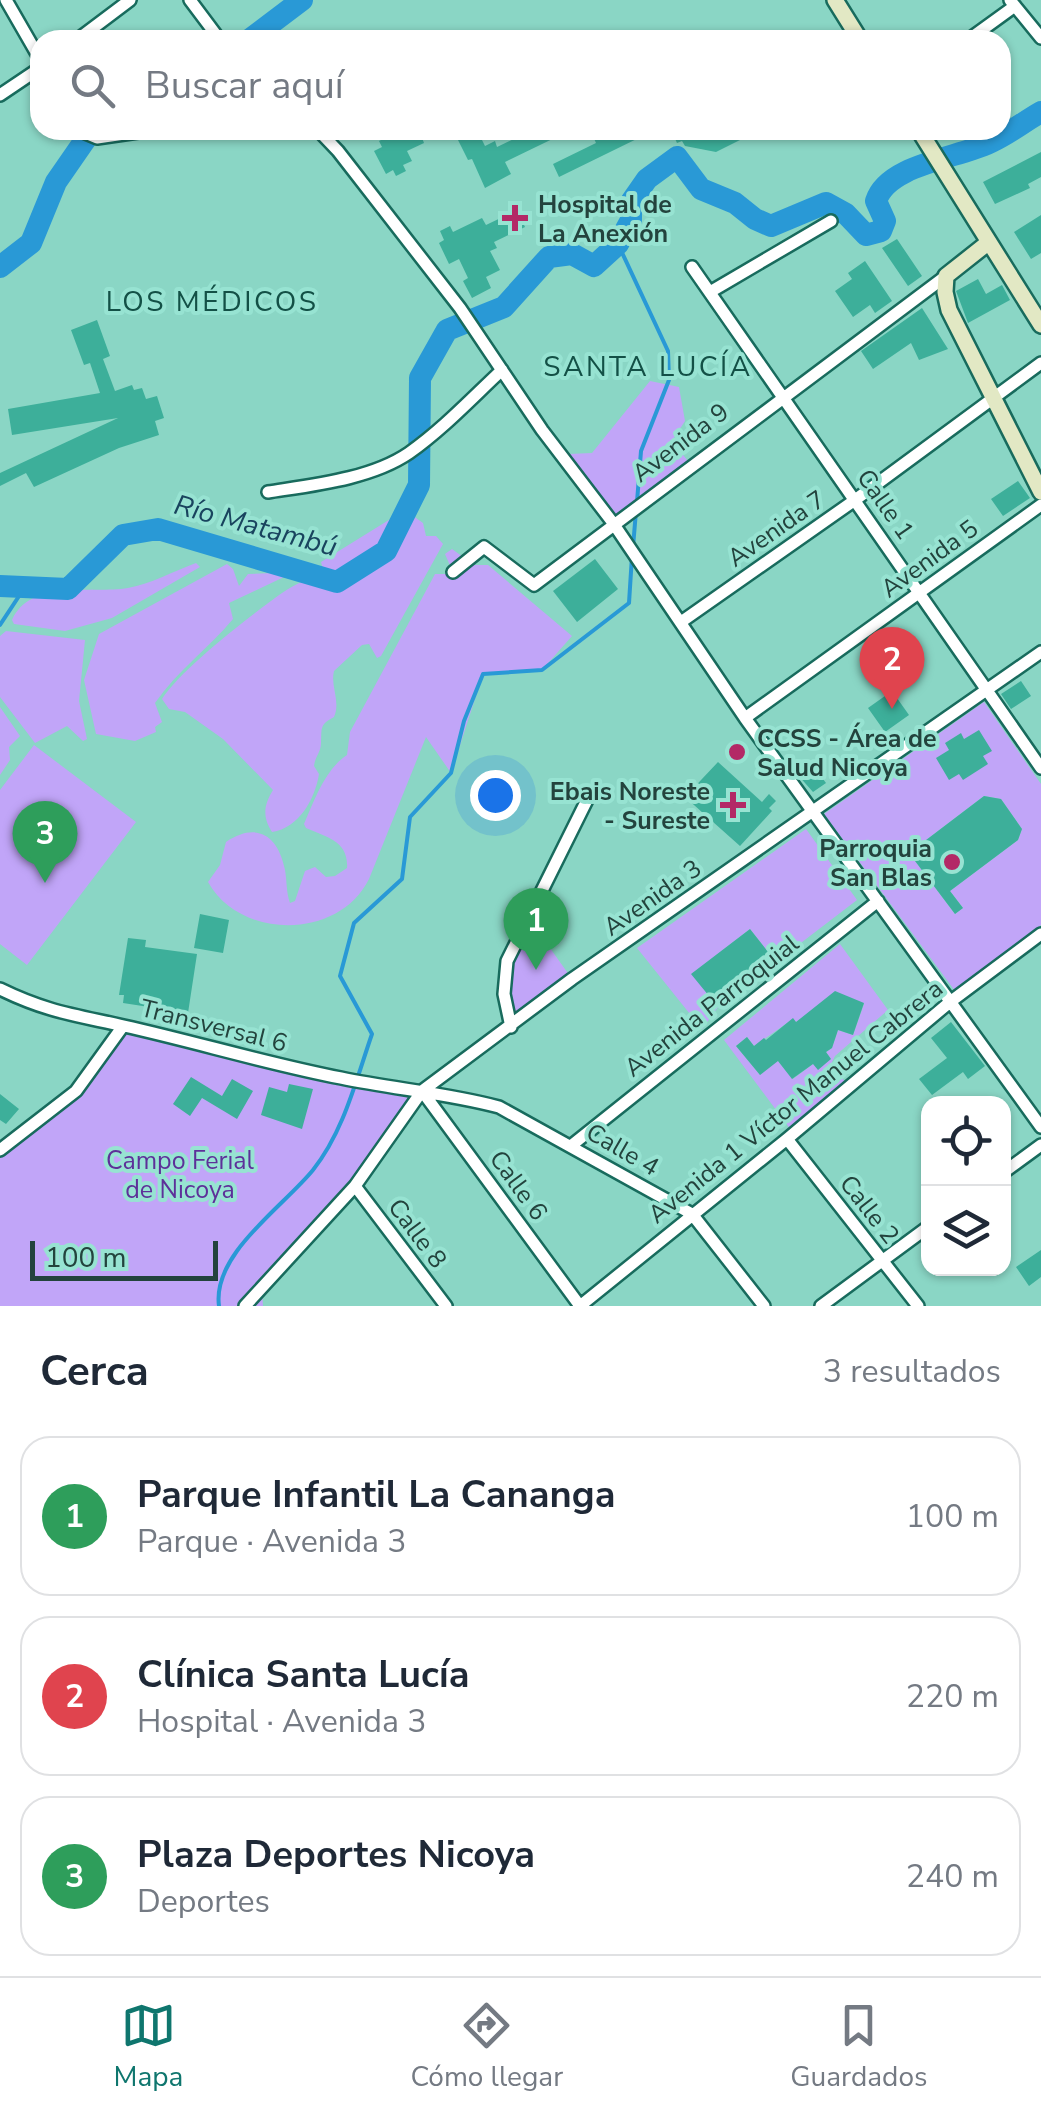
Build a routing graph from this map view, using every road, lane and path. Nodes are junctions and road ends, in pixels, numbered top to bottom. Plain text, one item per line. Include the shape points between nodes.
1 (6, 0) edge
2 (130, 0) edge
3 (190, 0) edge
4 (836, 0) edge
5 (1012, 3) edge
6 (90, 30) edge
7 (212, 30) edge
8 (854, 30) edge
9 (980, 30) edge
10 (1041, 38) edge
11 (30, 42) edge
12 (30, 75) edge
13 (0, 95) edge
14 (327, 140) edge
15 (925, 140) edge
16 (831, 221) dead end
17 (988, 242) junction
18 (692, 268) dead end
19 (946, 276) junction
20 (710, 292) junction
21 (1041, 325) edge
22 (1041, 363) edge
23 (502, 370) junction
24 (782, 396) junction
25 (992, 398) junction
26 (268, 492) dead end
27 (1041, 492) edge
28 (855, 500) junction
29 (1041, 505) edge
30 (614, 523) junction
31 (452, 572) dead end
32 (920, 592) junction
33 (681, 622) junction
34 (1041, 652) edge
35 (986, 690) junction
36 (745, 718) junction
37 (1041, 768) edge
38 (588, 798) dead end
39 (814, 812) junction
40 (878, 901) junction
41 (1041, 934) edge
42 (0, 989) edge
43 (950, 1002) junction
44 (123, 1026) junction
45 (511, 1027) junction
46 (422, 1091) junction
47 (1041, 1127) edge
48 (787, 1139) junction
49 (572, 1145) junction
50 (1041, 1145) edge
51 (0, 1150) edge
52 (1011, 1167) edge
53 (355, 1186) junction
54 (692, 1214) junction
55 (921, 1232) edge
56 (882, 1260) junction
57 (262, 1291) junction
58 (245, 1306) edge
59 (262, 1306) edge
60 (446, 1306) edge
61 (580, 1306) edge
62 (764, 1306) edge
63 (821, 1306) edge
64 (918, 1306) edge

1 - 11 street
2 - 6 street
3 - 7 street
4 - 8 main road
5 - 9 street
5 - 10 street
12 - 13 street
14 - 23 street
15 - 17 main road
16 - 20 street
17 - 19 main road, Avenida 9
17 - 21 main road
18 - 20 street, Calle 1
19 - 24 street, Avenida 9
19 - 25 main road via 949,310
20 - 24 street, Calle 1
22 - 25 street, Avenida 7
23 - 26 street via 407,455 375,470
23 - 30 street
24 - 28 street, Calle 1
24 - 30 street, Avenida 9
25 - 27 main road
25 - 28 street, Avenida 7
28 - 32 street, Calle 1
28 - 33 street, Avenida 7
29 - 32 street, Avenida 5
30 - 31 street, Avenida 9 via 534,585 484,547
30 - 33 street
32 - 35 street, Calle 1
32 - 36 street, Avenida 5
33 - 36 street
34 - 35 street, Avenida 3
35 - 37 street, Calle 1
35 - 39 street, Avenida 3
36 - 39 street
38 - 45 street via 507,961
39 - 40 street
39 - 45 street, Avenida 3
40 - 43 street
40 - 49 street, Avenida Parroquial
41 - 43 street, Avenida 1 Víctor Manuel Cabrera
42 - 44 street, Transversal 6 via 71,1018
43 - 47 street
43 - 48 street, Avenida 1 Víctor Manuel Cabrera
44 - 46 street, Transversal 6 via 343,1079
44 - 51 street via 76,1091
45 - 46 street, Avenida 3
46 - 49 street, Calle 4 via 499,1106
46 - 53 street, Avenida 3
46 - 61 street, Calle 6
48 - 54 street, Avenida 1 Víctor Manuel Cabrera
48 - 56 street, Calle 2
49 - 54 street, Calle 4
50 - 52 street
53 - 57 street, Avenida 3
53 - 60 street, Calle 8
54 - 61 street, Avenida 1 Víctor Manuel Cabrera
54 - 62 street, Calle 4
55 - 56 street
56 - 63 street
56 - 64 street, Calle 2
57 - 58 street, Avenida 3
57 - 59 street

